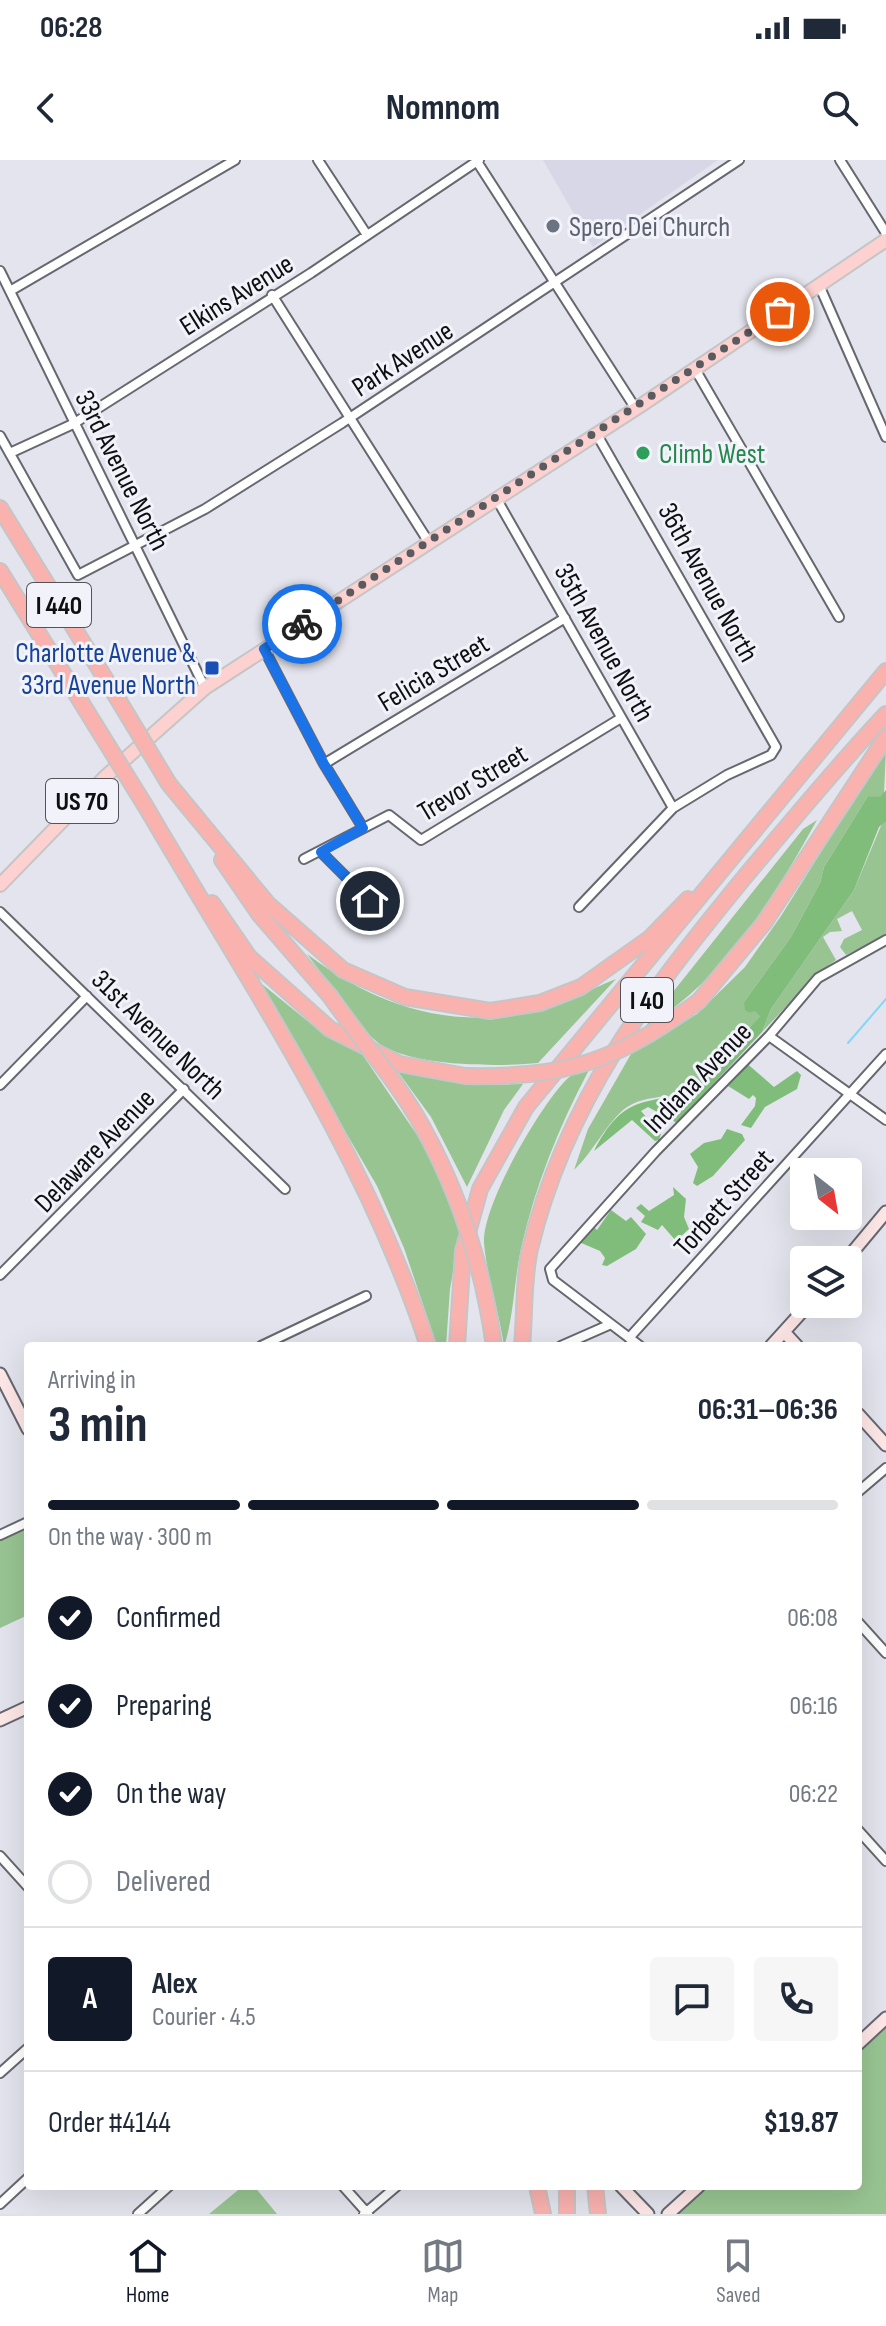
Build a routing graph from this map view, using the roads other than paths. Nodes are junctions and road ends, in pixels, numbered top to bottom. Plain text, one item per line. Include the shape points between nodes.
1 (235, 160) edge
2 (318, 160) edge
3 (478, 160) edge
4 (739, 160) edge
5 (840, 160) edge
6 (886, 233) edge
7 (367, 235) junction
8 (886, 240) edge
9 (0, 271) edge
10 (556, 284) junction
11 (819, 285) junction
12 (10, 291) junction
13 (272, 295) junction
14 (695, 369) junction
15 (636, 409) junction
16 (351, 417) junction
17 (73, 424) junction
18 (596, 433) junction
19 (0, 436) edge
20 (886, 437) edge
21 (10, 453) junction
22 (496, 498) junction
23 (0, 508) edge
24 (428, 541) junction
25 (135, 547) junction
26 (0, 571) edge
27 (839, 617) dead end
28 (565, 618) junction
29 (264, 649) junction
30 (886, 671) edge
31 (205, 688) junction
32 (886, 714) edge
33 (621, 718) junction
34 (886, 737) edge
35 (324, 764) junction
36 (169, 784) junction
37 (146, 807) junction
38 (673, 808) junction
39 (765, 818) junction
40 (363, 828) junction
41 (321, 852) junction
42 (304, 859) dead end
43 (0, 885) edge
44 (370, 901) dead end
45 (579, 907) dead end
46 (0, 912) edge
47 (886, 940) edge
48 (87, 996) junction
49 (769, 1036) junction
50 (886, 1054) edge
51 (0, 1085) edge
52 (184, 1089) junction
53 (848, 1095) junction
54 (886, 1120) edge
55 (285, 1189) dead end
56 (886, 1212) edge
57 (858, 1246) edge
58 (0, 1275) edge
59 (366, 1296) dead end
60 (797, 1318) edge
61 (611, 1324) junction
62 (785, 1333) junction
63 (629, 1338) junction
64 (269, 1342) edge
65 (427, 1342) edge
66 (457, 1342) edge
67 (493, 1342) edge
68 (522, 1342) edge
69 (570, 1342) edge
70 (634, 1342) edge
71 (775, 1342) edge
72 (793, 1342) edge
73 (0, 1374) edge
74 (862, 1418) edge
75 (24, 1421) edge
76 (886, 1445) edge
77 (886, 1468) edge
78 (862, 1489) edge
79 (24, 1524) edge
80 (0, 1535) edge
81 (862, 1626) edge
82 (886, 1653) edge
83 (24, 1709) edge
84 (0, 1720) edge
85 (862, 1834) edge
86 (0, 1856) edge
87 (886, 1861) edge
88 (24, 1883) edge
89 (886, 2018) edge
90 (862, 2036) edge
91 (24, 2052) edge
92 (0, 2073) edge
93 (24, 2182) edge
94 (165, 2190) edge
95 (346, 2190) edge
96 (392, 2190) edge
97 (538, 2190) edge
98 (567, 2190) edge
99 (596, 2190) edge
100 (625, 2190) edge
101 (695, 2190) edge
102 (0, 2204) edge
103 (598, 2210) edge
104 (366, 2213) edge
105 (138, 2214) edge
106 (543, 2214) edge
107 (567, 2214) edge
108 (648, 2214) edge
109 (668, 2214) edge

1 - 12 street
2 - 7 street
3 - 7 street, Elkins Avenue
3 - 10 street
4 - 10 street, Park Avenue
5 - 6 street
7 - 13 street, Elkins Avenue
8 - 11 main road, US 70
9 - 12 street, 33rd Avenue North
10 - 15 street
10 - 16 street, Park Avenue
11 - 14 main road, US 70
11 - 20 street
12 - 17 street, 33rd Avenue North
13 - 16 street
13 - 17 street, Elkins Avenue
14 - 15 main road, US 70
14 - 27 street
15 - 18 main road, US 70
16 - 24 street
16 - 25 street, Park Avenue
17 - 21 street, Elkins Avenue
17 - 25 street, 33rd Avenue North
18 - 22 main road, US 70
18 - 38 street, 36th Avenue North via 776,747 771,755
19 - 21 street
21 - 25 street, Park Avenue via 78,575
22 - 24 main road, US 70
22 - 28 street, 35th Avenue North
23 - 36 highway, I 440, bridge
24 - 29 main road, US 70
25 - 31 street, 33rd Avenue North
26 - 37 highway, I 440, bridge
28 - 33 street, 35th Avenue North
28 - 35 street, Felicia Street
29 - 31 main road, US 70
29 - 35 street
30 - 39 highway, I 40
31 - 43 main road, US 70 via 106,775
32 - 68 highway, I 40 via 836,766 685,950 629,1024 590,1090 555,1171 529,1251
33 - 38 street, 35th Avenue North
33 - 40 street, Trevor Street via 421,840 389,815
34 - 37 highway, bridge via 764,923 699,1001 648,1037 592,1062 524,1077 465,1076 400,1064 330,1029 249,957
35 - 40 street
36 - 39 highway via 268,904 343,970 405,997 490,1011 540,1003 581,987 650,938
36 - 67 highway, bridge via 259,914 330,996 421,1124 451,1186 486,1288
37 - 65 highway via 345,1144 405,1274
38 - 45 street
39 - 66 highway, I 40 via 526,1107 480,1189 463,1251
40 - 41 street, Trevor Street
41 - 42 street, Trevor Street
41 - 44 street
46 - 48 street, 31st Avenue North
47 - 49 street, Indiana Avenue via 823,973
48 - 51 street
48 - 52 street, 31st Avenue North
49 - 53 street
49 - 61 street, Indiana Avenue via 554,1263 549,1273 553,1280
50 - 53 street, Torbett Street
52 - 55 street, 31st Avenue North
52 - 58 street, Delaware Avenue
53 - 54 street
53 - 63 street, Torbett Street
56 - 57 street
59 - 64 street
60 - 62 street
61 - 63 street
61 - 69 street
62 - 71 street
62 - 72 street
63 - 70 street
73 - 75 street
74 - 76 street
77 - 78 street
79 - 80 street
81 - 82 street
83 - 84 street
85 - 87 street
86 - 88 street
89 - 90 street
91 - 92 street
93 - 102 street
94 - 105 street
95 - 104 street
96 - 104 street
97 - 106 highway
98 - 107 highway
99 - 103 highway
100 - 108 street
101 - 109 street

